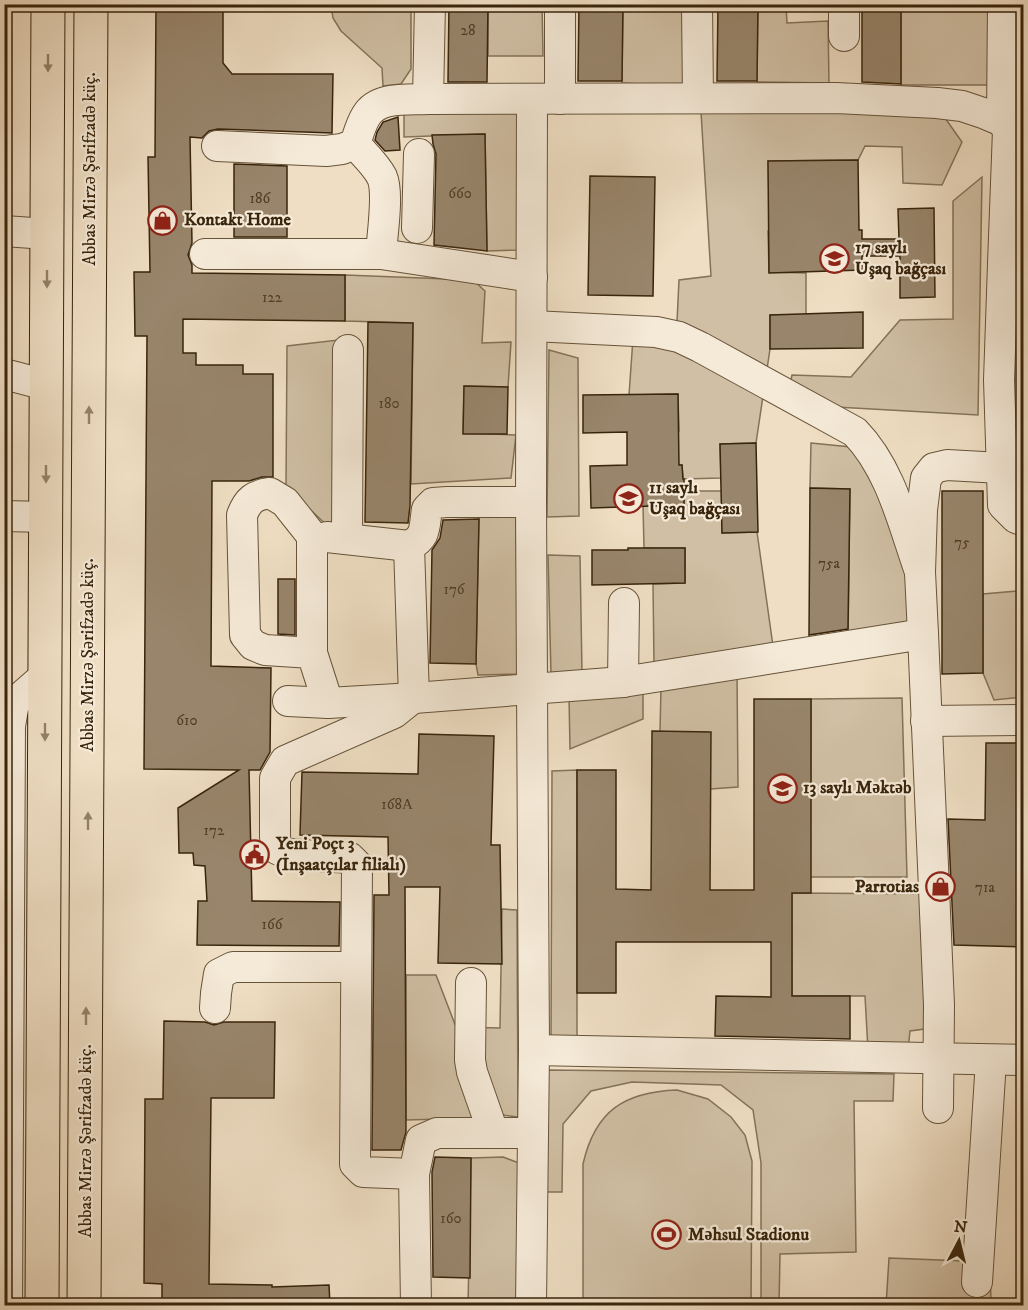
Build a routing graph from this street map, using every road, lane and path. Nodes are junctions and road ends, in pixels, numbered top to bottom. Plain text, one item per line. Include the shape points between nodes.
1 (48, 4) edge
2 (91, 4) edge
3 (430, 4) edge
4 (560, 4) edge
5 (698, 4) edge
6 (844, 4) edge
7 (1003, 4) edge
8 (844, 36) dead end
9 (698, 98) junction
10 (428, 99) junction
11 (546, 99) junction
12 (1011, 127) edge
13 (47, 129) junction
14 (90, 130) junction
15 (355, 144) junction
16 (217, 146) dead end
17 (419, 154) dead end
18 (385, 189) junction
19 (419, 189) junction
20 (417, 228) dead end
21 (4, 231) edge
22 (47, 234) junction
23 (205, 254) dead end
24 (381, 254) junction
25 (1013, 265) edge
26 (532, 277) junction
27 (532, 326) junction
28 (348, 350) dead end
29 (4, 374) edge
30 (46, 385) junction
31 (1001, 468) junction
32 (531, 502) junction
33 (4, 516) edge
34 (46, 518) junction
35 (1023, 520) edge
36 (312, 536) junction
37 (347, 539) junction
38 (409, 546) junction
39 (920, 572) junction
40 (624, 603) dead end
41 (923, 634) junction
42 (312, 653) junction
43 (45, 676) junction
44 (623, 682) junction
45 (533, 688) junction
46 (414, 698) junction
47 (288, 701) dead end
48 (328, 703) junction
49 (1023, 720) edge
50 (926, 722) junction
51 (356, 967) junction
52 (471, 983) dead end
53 (216, 1008) dead end
54 (534, 1050) junction
55 (940, 1059) junction
56 (991, 1060) junction
57 (1023, 1060) edge
58 (938, 1108) dead end
59 (493, 1132) junction
60 (533, 1132) junction
61 (414, 1174) junction
62 (977, 1282) dead end
63 (7, 1305) edge
64 (42, 1305) edge
65 (84, 1305) edge
66 (416, 1305) edge
67 (531, 1305) edge

1 -> 13 main road
2 - 14 main road, Abbas Mirzə Şərifzadə küç.
3 - 10 street
4 - 11 street
5 - 9 street
6 - 8 street
7 - 12 street
9 - 11 street
9 - 12 street via 937,103 962,106
10 - 11 street
10 - 15 street via 386,101 374,107 366,116
11 - 26 street
12 - 25 street
13 - 14 main road
13 - 22 main road
65 -> 14 main road, Abbas Mirzə Şərifzadə küç.
15 - 16 street via 326,151
15 - 18 street via 375,166
17 - 19 street
18 - 19 street
18 - 24 street
19 - 20 street
21 - 22 street
22 -> 30 main road
23 - 24 street
24 - 26 street
25 - 31 street via 999,380
26 - 27 street
27 - 32 street
27 - 39 street via 656,332 679,337 855,432 870,447 880,466
28 - 37 street
29 - 30 street
30 -> 34 main road
31 - 35 street via 1003,505
31 - 39 street via 947,465 934,468 926,478
32 - 38 street via 434,503 427,508 420,541
32 - 45 street
33 - 34 street
34 - 43 main road
36 - 37 street
36 - 42 street
36 - 42 street via 285,502 270,493 248,501 242,515 245,635 253,645 265,650
37 - 38 street
38 - 46 street
39 - 41 street
40 - 44 street
41 - 44 street
41 - 50 street
42 - 48 street
43 - 63 street via 14,704 10,726
43 -> 64 main road
44 - 45 street
45 - 46 street
45 - 54 street
46 - 48 street
46 - 51 street via 394,712 285,760 275,778 277,849 288,854 350,858 357,865
47 - 48 street
49 - 50 street
50 - 55 street
51 - 53 street via 233,967 219,974
51 - 61 street via 355,1164 363,1172
52 - 59 street via 470,1060
54 - 55 street
54 - 60 street
55 - 56 street
55 - 58 street
56 - 57 street
56 - 62 street
59 - 60 street
59 - 61 street via 437,1133 422,1140
60 - 67 street
61 - 66 street

